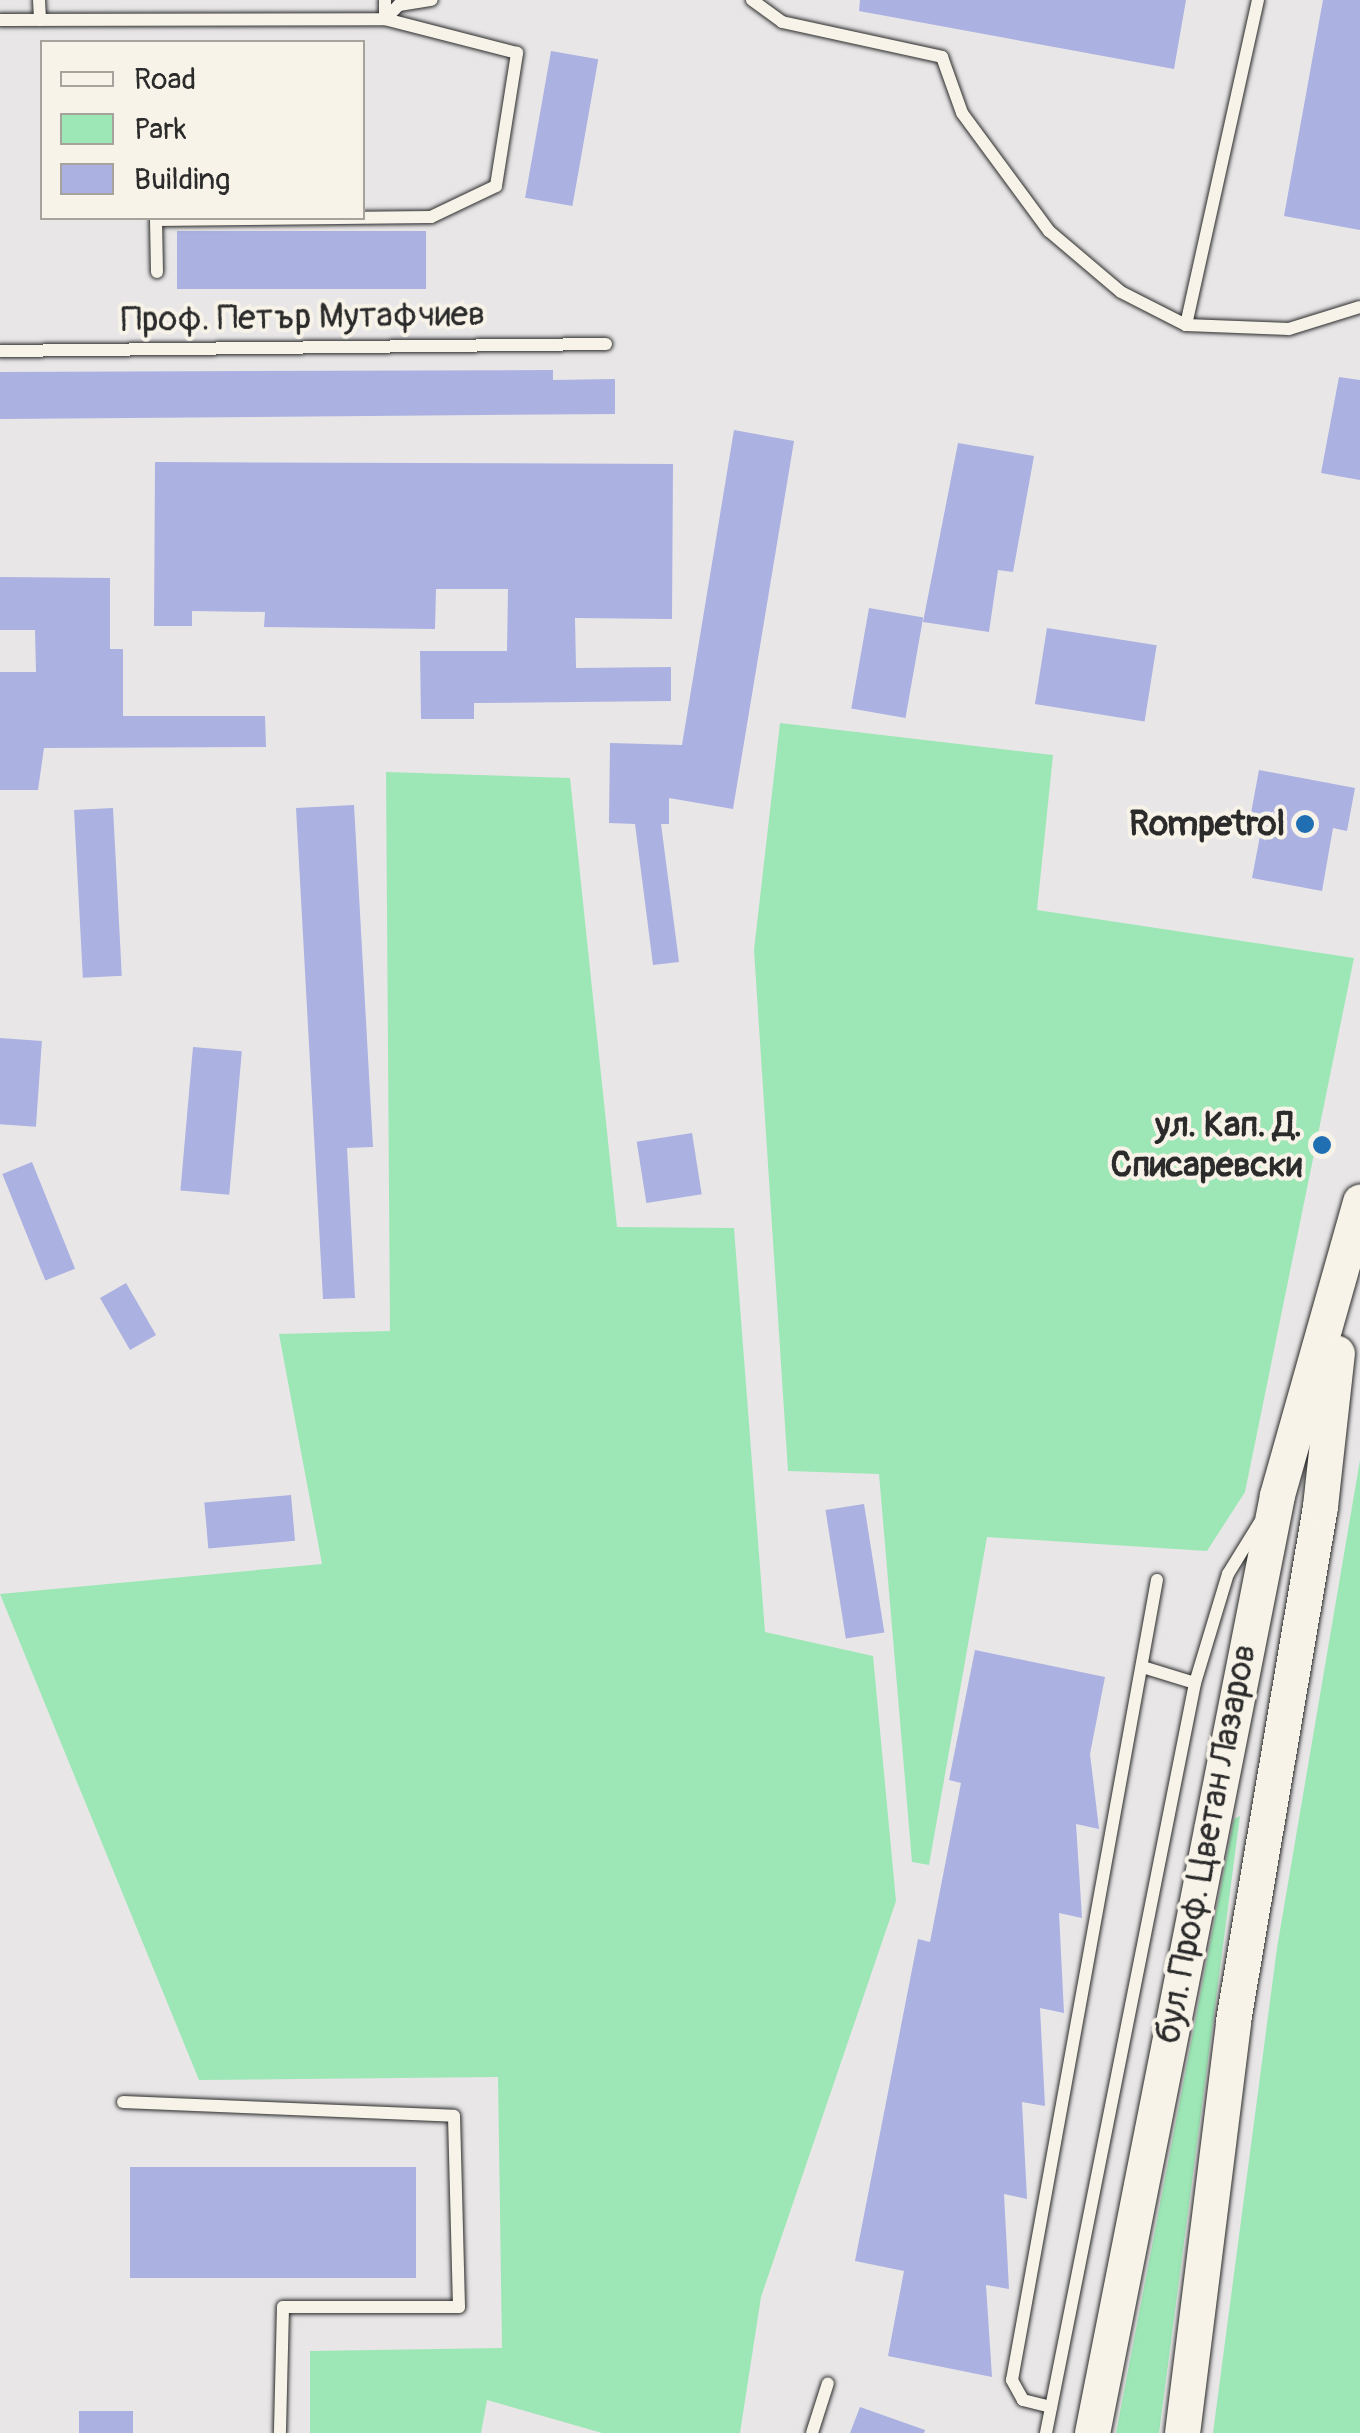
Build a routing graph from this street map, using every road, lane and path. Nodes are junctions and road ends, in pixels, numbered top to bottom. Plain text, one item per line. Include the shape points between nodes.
1 (40, 0) edge
2 (385, 0) edge
3 (432, 0) edge
4 (752, 0) edge
5 (1258, 0) edge
6 (385, 19) junction
7 (0, 20) edge
8 (40, 20) junction
9 (365, 218) edge
10 (156, 220) edge
11 (157, 272) dead end
12 (1360, 307) edge
13 (1186, 325) junction
14 (606, 344) dead end
15 (0, 351) edge
16 (1360, 1201) edge
17 (1346, 1262) junction
18 (1277, 1495) junction
19 (1156, 1580) dead end
20 (1146, 1668) junction
21 (1195, 1683) junction
22 (124, 2102) dead end
23 (828, 2383) dead end
24 (1051, 2407) junction
25 (280, 2433) edge
26 (812, 2433) edge
27 (1046, 2433) edge
28 (1092, 2433) edge
29 (1182, 2433) edge

1 - 8 lane
2 - 6 lane
3 - 6 lane via 399,5
4 - 13 lane via 782,22 942,57 962,112 1049,230 1121,292
5 - 13 lane
6 - 8 lane
6 - 9 lane via 517,53 496,186 430,217
7 - 8 lane
10 - 11 lane
12 - 13 lane via 1288,329
14 - 15 lane, Проф. Петър Мутафчиев
16 - 17 main road, бул. Проф. Цветан Лазаров
17 - 18 main road, бул. Проф. Цветан Лазаров
17 - 29 main road, бул. Проф. Цветан Лазаров via 1320,1506 1234,2020
18 - 21 lane via 1228,1574
18 - 28 main road, бул. Проф. Цветан Лазаров
19 - 20 lane
20 - 21 lane
20 - 24 lane via 1012,2380 1023,2400
21 - 24 lane
22 - 25 lane via 454,2116 459,2307 282,2307
23 - 26 lane
24 - 27 lane

